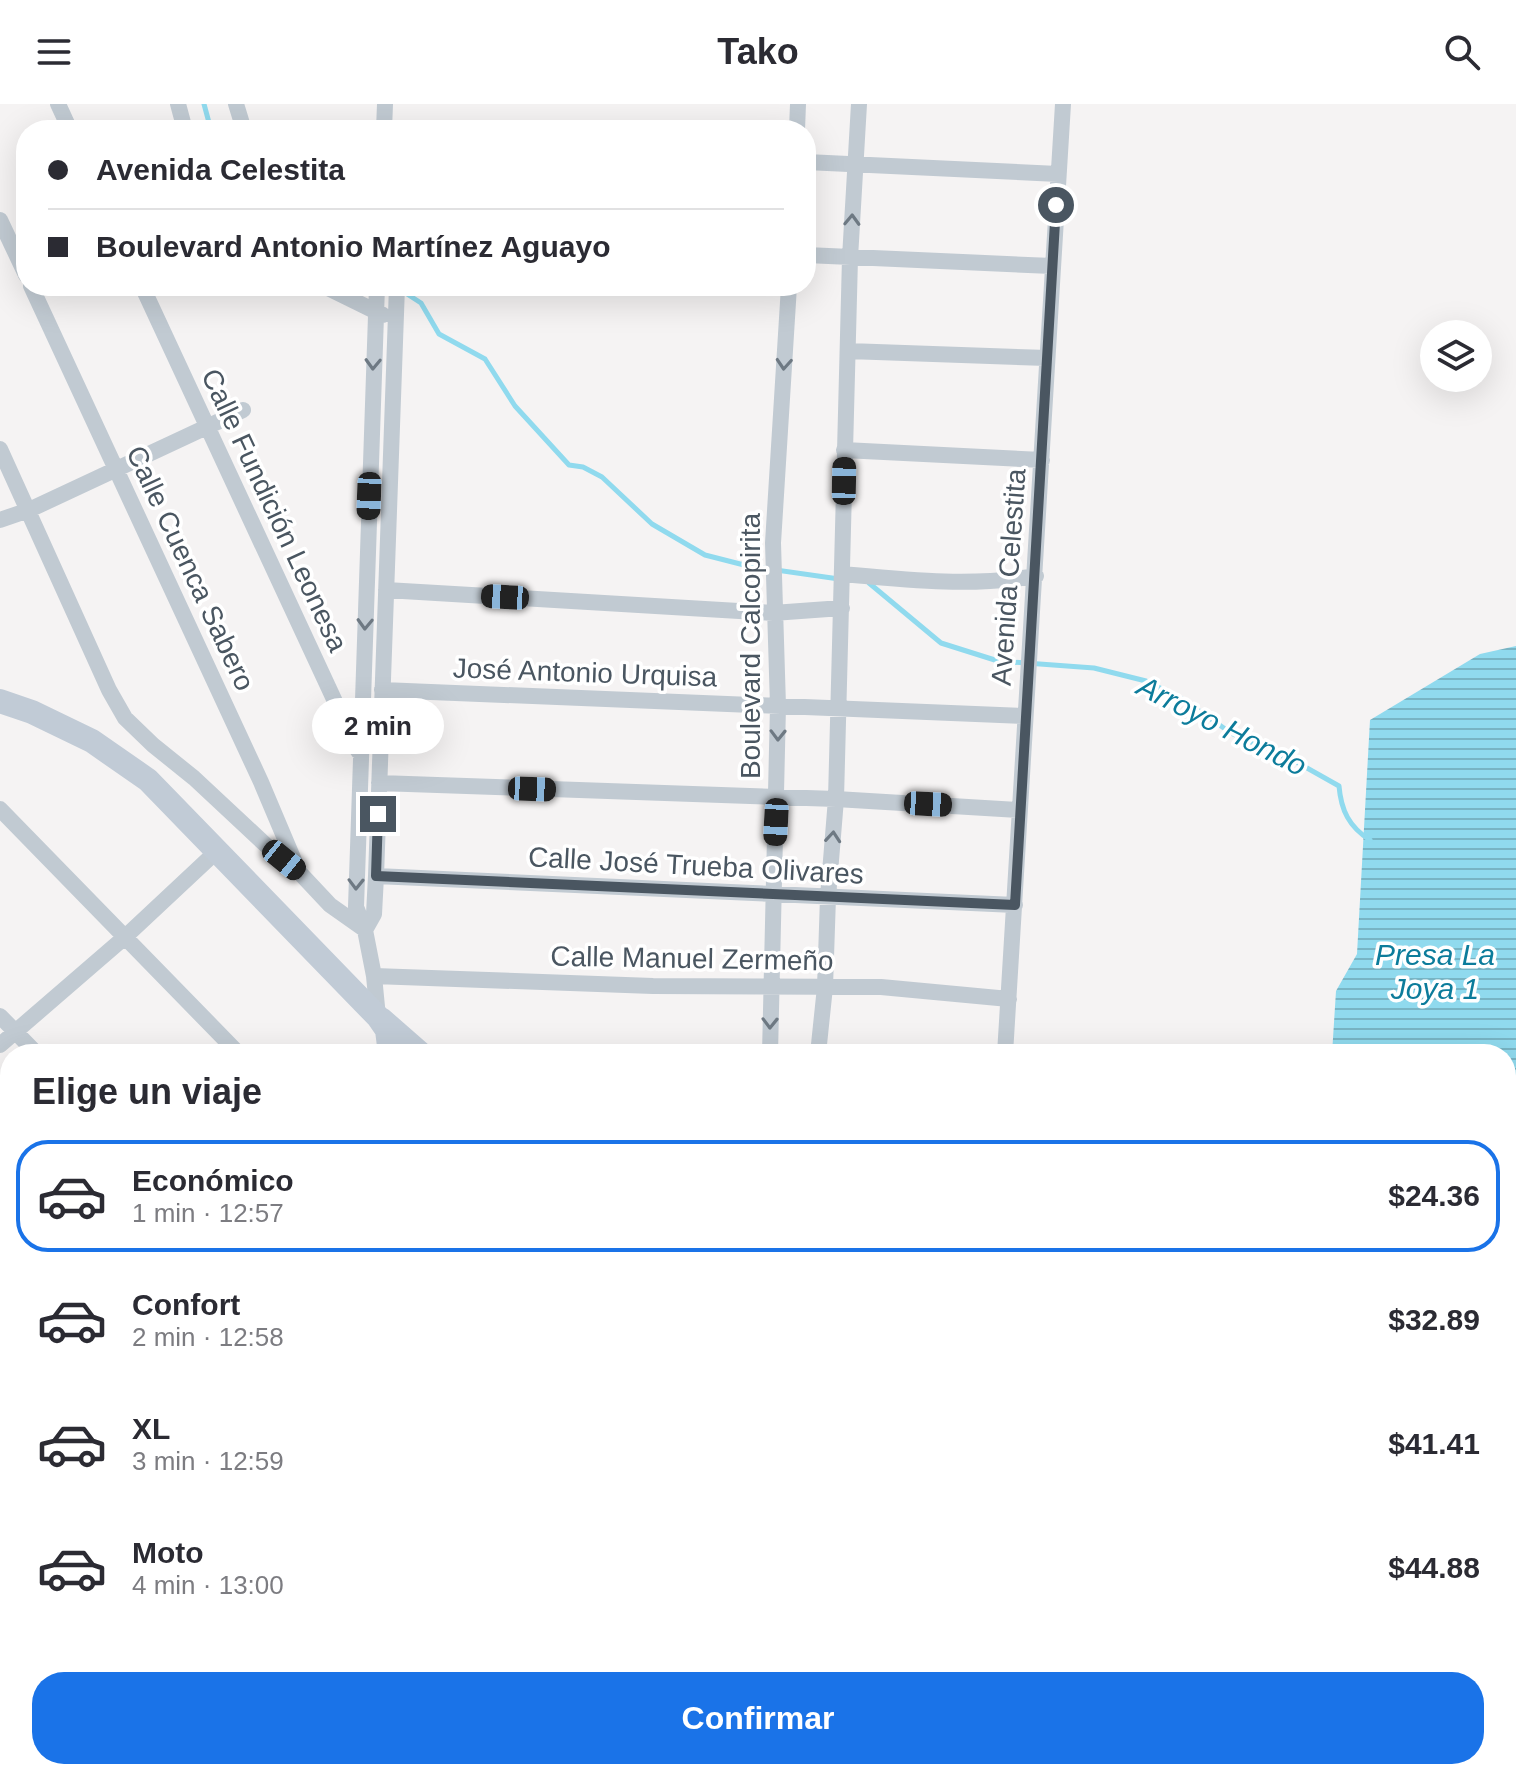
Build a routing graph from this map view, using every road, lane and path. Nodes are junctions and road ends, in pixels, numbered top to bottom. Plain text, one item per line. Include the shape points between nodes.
1 (859, 104) edge
2 (1063, 104) edge
3 (816, 162) edge
4 (854, 164) junction
5 (1058, 174) junction
6 (0, 220) edge
7 (16, 254) edge
8 (816, 256) edge
9 (850, 258) junction
10 (1052, 266) junction
11 (36, 296) edge
12 (147, 296) edge
13 (344, 296) edge
14 (376, 296) edge
15 (397, 296) edge
16 (788, 296) edge
17 (375, 312) junction
18 (396, 321) junction
19 (848, 351) junction
20 (1047, 358) junction
21 (243, 410) dead end
22 (207, 427) junction
23 (0, 449) edge
24 (844, 450) junction
25 (1042, 460) junction
26 (116, 468) junction
27 (29, 510) junction
28 (0, 520) edge
29 (1036, 576) junction
30 (842, 589) junction
31 (386, 590) junction
32 (773, 613) junction
33 (382, 690) junction
34 (0, 701) edge
35 (778, 706) junction
36 (838, 706) junction
37 (1025, 716) junction
38 (360, 756) junction
39 (379, 783) junction
40 (777, 798) junction
41 (836, 799) junction
42 (0, 809) edge
43 (1019, 810) junction
44 (218, 850) junction
45 (299, 872) junction
46 (376, 876) junction
47 (772, 894) junction
48 (828, 897) junction
49 (1015, 905) junction
50 (365, 930) junction
51 (125, 937) junction
52 (374, 976) junction
53 (771, 985) junction
54 (825, 987) junction
55 (1009, 999) junction
56 (0, 1016) edge
57 (378, 1017) junction
58 (16, 1032) junction
59 (1, 1044) edge
60 (27, 1044) edge
61 (229, 1044) edge
62 (389, 1044) edge
63 (410, 1044) edge
64 (770, 1044) edge
65 (819, 1044) edge
66 (1006, 1044) edge

1 - 4 street
2 - 5 street, Avenida Celestita
3 - 4 street
4 - 5 street
9 -> 4 street
5 - 10 street, Avenida Celestita
6 - 7 street
8 - 9 street
9 - 10 street
9 - 19 street
10 - 20 street, Avenida Celestita
11 - 26 street, Calle Cuenca Sabero
12 - 22 street, Calle Fundición Leonesa
13 - 17 street
14 - 17 street
15 - 18 street
16 -> 32 street, Boulevard Calcopirita
17 - 18 street
17 -> 38 street
18 - 31 street
19 - 20 street
19 - 24 street
20 - 25 street, Avenida Celestita
21 - 22 street
22 - 26 street
22 - 38 street, Calle Fundición Leonesa
23 - 27 street
24 - 25 street
24 - 30 street
25 - 29 street, Avenida Celestita
26 - 27 street
26 - 45 street, Calle Cuenca Sabero
27 - 28 street
27 - 45 street via 125,718
29 - 30 street
29 - 37 street, Avenida Celestita
30 - 32 street
30 - 36 street
31 - 32 street
31 - 33 street
32 - 35 street, Boulevard Calcopirita
33 - 35 street, José Antonio Urquisa
33 - 39 street
34 - 44 street via 115,755
35 - 36 street, José Antonio Urquisa
35 -> 40 street, Boulevard Calcopirita
36 - 37 street, José Antonio Urquisa
36 - 41 street
37 - 43 street, Avenida Celestita
38 -> 50 street via 356,907
39 - 40 street
39 - 46 street
40 - 41 street
40 - 47 street, Boulevard Calcopirita
41 - 43 street
48 -> 41 street
42 - 51 street
43 - 49 street, Avenida Celestita
44 - 51 street
44 - 57 street
45 - 50 street via 330,905
46 - 47 street, Calle José Trueba Olivares
46 - 50 street via 374,914
47 - 48 street, Calle José Trueba Olivares
47 - 53 street, Boulevard Calcopirita
48 - 49 street, Calle José Trueba Olivares
48 - 54 street
49 - 55 street, Avenida Celestita
50 - 52 street
51 - 58 street
51 - 61 street
52 - 53 street, Calle Manuel Zermeño
52 - 57 street
53 - 54 street, Calle Manuel Zermeño
53 -> 64 street, Boulevard Calcopirita
54 - 55 street, Calle Manuel Zermeño
54 - 65 street
55 - 66 street, Avenida Celestita
56 - 58 street
57 - 62 street
57 - 63 street
58 - 59 street
58 - 60 street

